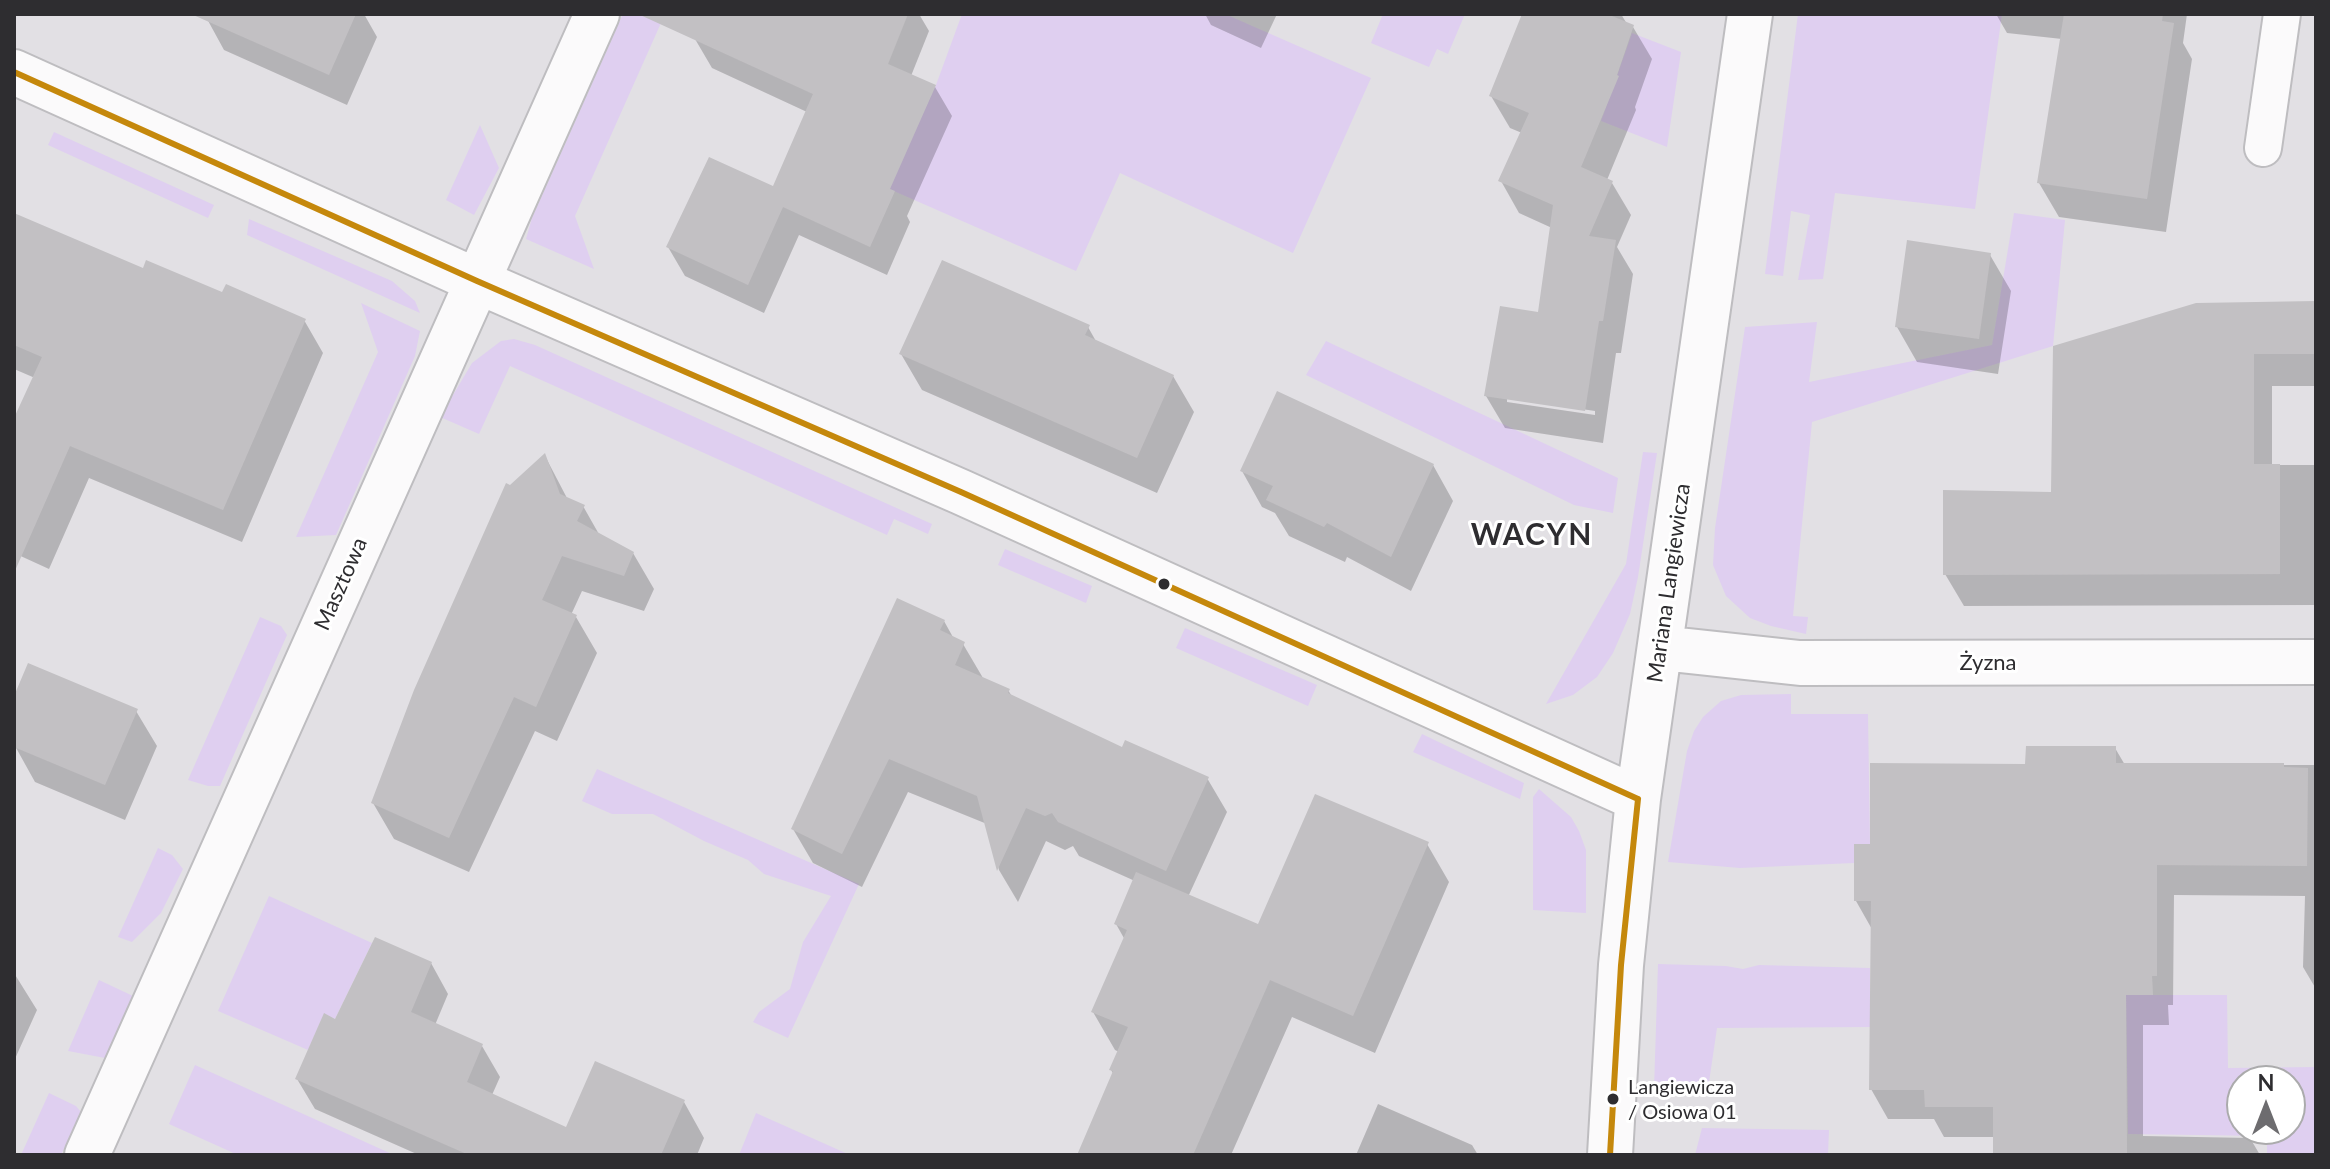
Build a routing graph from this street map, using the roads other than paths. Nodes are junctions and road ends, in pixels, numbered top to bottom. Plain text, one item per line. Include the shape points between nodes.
1 (597, 14) edge
2 (1750, 14) edge
3 (2282, 14) edge
4 (14, 72) edge
5 (2263, 148) dead end
6 (477, 281) junction
7 (1661, 648) junction
8 (2316, 662) edge
9 (1638, 799) junction
10 (87, 1155) edge
11 (1610, 1155) edge

1 - 6 street, Masztowa
2 - 7 street, Mariana Langiewicza
3 - 5 lane
4 - 6 street
6 - 9 street via 961,492
6 - 10 street, Masztowa
7 - 8 street, Żyzna via 1800,663
7 - 9 street, Mariana Langiewicza
9 - 11 street, Mariana Langiewicza

